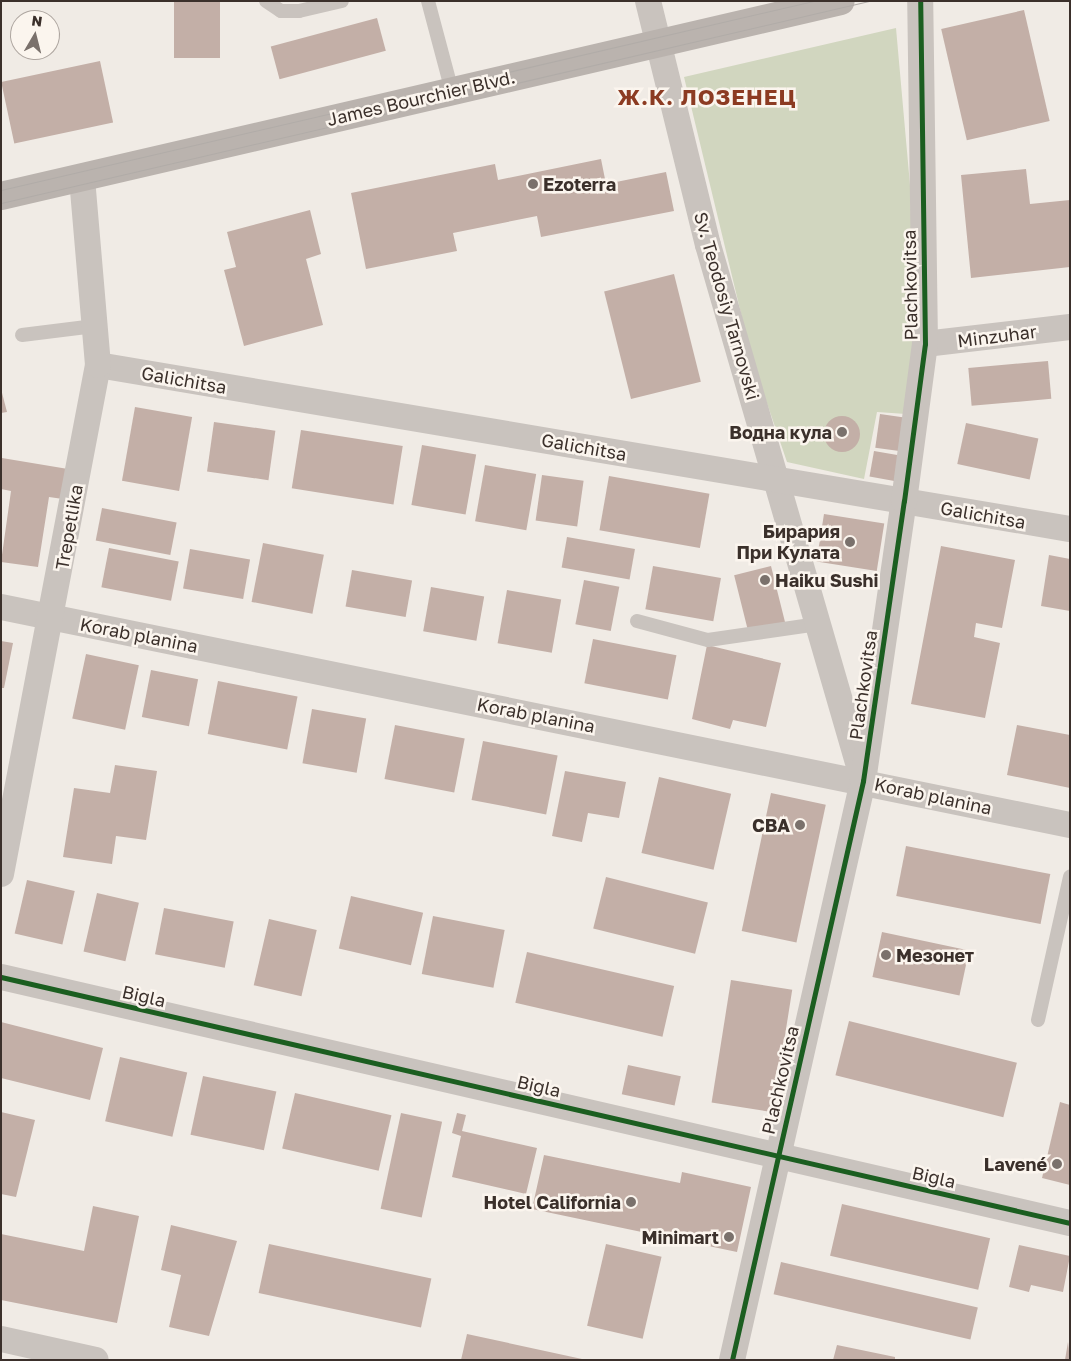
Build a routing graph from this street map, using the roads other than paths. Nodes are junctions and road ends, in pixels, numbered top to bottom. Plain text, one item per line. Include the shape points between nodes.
1 (266, 1) edge
2 (342, 1) edge
3 (428, 1) edge
4 (648, 1) edge
5 (841, 1) edge
6 (920, 1) edge
7 (660, 43) junction
8 (452, 91) junction
9 (82, 177) junction
10 (1, 196) edge
11 (94, 326) junction
12 (1070, 327) edge
13 (22, 335) dead end
14 (925, 344) junction
15 (98, 365) junction
16 (776, 480) junction
17 (904, 501) junction
18 (1070, 529) edge
19 (1, 607) edge
20 (53, 618) junction
21 (637, 621) dead end
22 (818, 624) junction
23 (863, 781) junction
24 (1070, 824) edge
25 (1, 874) edge
26 (1070, 877) edge
27 (1, 977) edge
28 (1038, 1020) dead end
29 (777, 1154) junction
30 (1070, 1223) edge
31 (1, 1339) edge
32 (96, 1360) edge
33 (732, 1360) edge

1 - 2 lane via 281,11 299,12
3 - 8 lane
4 - 7 street, Sv. Teodosiy Tarnovski
5 - 7 street, James Bourchier Blvd.
6 - 14 street, Plachkovitsa
7 - 8 street, James Bourchier Blvd.
7 - 16 street, Sv. Teodosiy Tarnovski via 708,245
8 - 9 street, James Bourchier Blvd.
9 - 10 street, James Bourchier Blvd.
9 - 11 street, Trepetlika
11 - 13 lane
11 - 15 street, Trepetlika
12 - 14 street, Minzuhar
14 - 17 street, Plachkovitsa
15 - 16 street, Galichitsa
15 - 20 street, Trepetlika
16 - 17 street, Galichitsa
16 - 22 street, Sv. Teodosiy Tarnovski
17 - 18 street, Galichitsa
17 - 23 street, Plachkovitsa
19 - 20 street, Korab planina
20 - 23 street, Korab planina
20 - 25 street, Trepetlika
21 - 22 lane via 708,640
22 - 23 street, Sv. Teodosiy Tarnovski
23 - 24 street, Korab planina
23 - 29 street, Plachkovitsa
26 - 28 lane
27 - 29 street, Bigla
29 - 30 street, Bigla
29 - 33 street, Plachkovitsa
31 - 32 street

